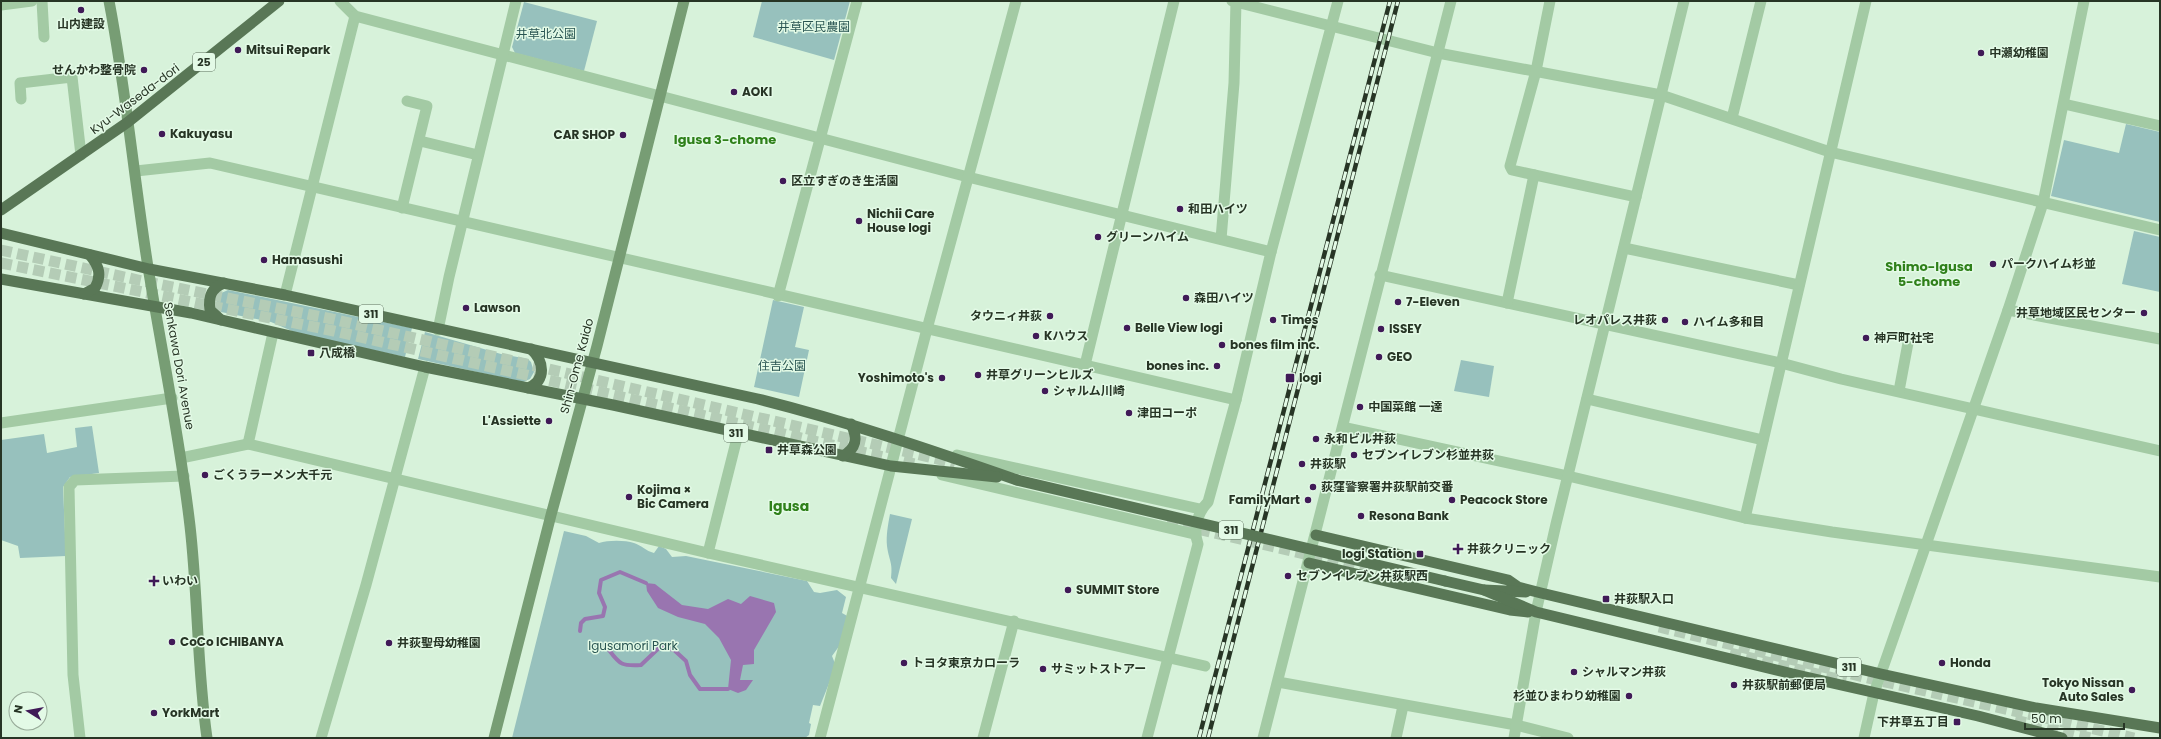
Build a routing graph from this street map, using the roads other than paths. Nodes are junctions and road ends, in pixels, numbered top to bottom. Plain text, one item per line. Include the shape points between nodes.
1 (32, 1) edge
2 (42, 1) edge
3 (109, 1) edge
4 (279, 1) edge
5 (340, 1) edge
6 (516, 1) edge
7 (684, 1) edge
8 (857, 1) edge
9 (1016, 1) edge
10 (1174, 1) edge
11 (1235, 1) edge
12 (1338, 1) edge
13 (1451, 1) edge
14 (1550, 1) edge
15 (1684, 1) edge
16 (1761, 1) edge
17 (1866, 1) edge
18 (2084, 1) edge
19 (1, 5) edge
20 (355, 16) junction
21 (1332, 27) junction
22 (44, 37) dead end
23 (1438, 53) junction
24 (502, 54) junction
25 (1536, 71) junction
26 (1661, 95) junction
27 (660, 96) junction
28 (21, 99) dead end
29 (407, 101) dead end
30 (2064, 104) junction
31 (1732, 118) junction
32 (128, 122) junction
33 (2160, 126) edge
34 (820, 138) junction
35 (420, 141) junction
36 (1830, 152) junction
37 (81, 155) junction
38 (478, 155) junction
39 (136, 171) junction
40 (1534, 175) junction
41 (968, 177) junction
42 (311, 187) junction
43 (1636, 197) junction
44 (2043, 203) junction
45 (402, 208) junction
46 (1, 210) edge
47 (1122, 216) junction
48 (463, 222) junction
49 (2160, 230) edge
50 (1, 233) edge
51 (1221, 239) junction
52 (1624, 248) junction
53 (1271, 252) junction
54 (90, 255) junction
55 (617, 259) junction
56 (149, 269) junction
57 (1380, 275) junction
58 (1, 279) edge
59 (224, 283) junction
60 (1799, 285) junction
61 (84, 294) junction
62 (285, 295) junction
63 (778, 296) junction
64 (1507, 303) junction
65 (156, 306) junction
66 (2008, 310) junction
67 (221, 320) junction
68 (1605, 324) junction
69 (927, 329) junction
70 (438, 330) junction
71 (273, 333) junction
72 (2160, 339) edge
73 (1908, 343) dead end
74 (531, 349) junction
75 (592, 363) junction
76 (1781, 363) junction
77 (1085, 365) junction
78 (425, 367) junction
79 (528, 388) junction
80 (1899, 391) junction
81 (172, 398) junction
82 (582, 398) junction
83 (1587, 399) junction
84 (1236, 400) junction
85 (1972, 409) junction
86 (1, 423) edge
87 (851, 424) junction
88 (1343, 427) junction
89 (738, 434) junction
90 (898, 438) junction
91 (1762, 440) junction
92 (248, 444) junction
93 (919, 446) junction
94 (2160, 451) edge
95 (843, 456) junction
96 (181, 458) junction
97 (891, 466) junction
98 (914, 468) junction
99 (184, 476) junction
100 (1568, 476) junction
101 (395, 479) junction
102 (1017, 480) junction
103 (1200, 509) junction
104 (551, 515) junction
105 (1745, 518) junction
106 (1194, 534) junction
107 (1316, 535) junction
108 (1925, 545) junction
109 (708, 553) junction
110 (1309, 564) junction
111 (2160, 577) edge
112 (859, 587) junction
113 (1484, 590) junction
114 (1541, 594) junction
115 (1536, 612) junction
116 (1014, 621) junction
117 (1169, 657) junction
118 (1838, 664) junction
119 (1205, 666) dead end
120 (1881, 674) junction
121 (1278, 682) junction
122 (1833, 684) junction
123 (1874, 693) junction
124 (1403, 706) junction
125 (1516, 725) junction
126 (2160, 728) edge
127 (80, 738) edge
128 (207, 738) edge
129 (321, 738) edge
130 (494, 738) edge
131 (820, 738) edge
132 (983, 738) edge
133 (1147, 738) edge
134 (1263, 738) edge
135 (1396, 738) edge
136 (1514, 738) edge
137 (1568, 738) edge
138 (1864, 738) edge
139 (2062, 738) edge

1 - 19 street
2 - 22 street
3 - 32 main road, Senkawa Dori Avenue
4 - 32 main road, Kyu-Waseda-dori / 25
5 - 20 street
6 - 24 street
7 - 27 main road, Shin-Ome Kaido
8 - 34 street
9 - 41 street
10 - 47 street
11 - 21 street
11 - 51 street via 1234,83
12 - 21 street
13 - 23 street
14 - 25 street
15 - 26 street
16 - 31 street
17 - 36 street
18 - 30 street
20 - 24 street
20 - 42 street
21 - 23 street
21 - 53 street via 1328,34
23 - 25 street
23 - 57 street
24 - 27 street
24 - 38 street
25 - 26 street
25 - 40 street via 1510,166 1512,170
26 - 31 street
26 - 43 street
27 - 34 street
27 - 55 main road, Shin-Ome Kaido
28 - 37 street via 20,83 72,77
29 - 35 street via 427,106
30 - 33 street
30 - 44 street
31 - 36 street
32 - 37 main road, Kyu-Waseda-dori / 25
32 - 39 main road, Senkawa Dori Avenue
34 - 41 street
34 - 63 street
35 - 38 street
35 - 45 street
36 - 44 street
36 - 60 street
37 - 46 main road, Kyu-Waseda-dori / 25
38 - 48 street
39 - 42 street via 210,164
39 - 56 main road, Senkawa Dori Avenue
40 - 43 street
40 - 64 street
41 - 47 street
41 - 69 street
42 - 45 street
42 - 62 street
43 - 52 street
44 - 49 street
44 - 66 street
45 - 48 street
47 - 51 street
47 - 77 street
48 - 55 street
48 - 70 street
50 - 54 main road, 311
51 - 53 street
52 - 60 street
52 - 68 street
53 - 84 street
54 - 56 main road, 311
54 - 61 main road via 98,264 100,275 95,288
55 - 63 street
55 - 75 main road, Shin-Ome Kaido
56 - 59 main road, 311
56 - 65 main road, Senkawa Dori Avenue
57 - 64 street
57 - 88 street
58 - 61 main road, 311
59 - 62 main road, 311
59 - 67 main road via 212,291 209,297 210,310
60 - 76 street
61 - 65 main road, 311
62 - 70 main road, 311
63 - 69 street
64 - 68 street
65 - 67 main road, 311
65 - 81 main road, Senkawa Dori Avenue
66 - 72 street
66 - 85 street
67 - 71 main road, 311
68 - 76 street
68 - 83 street
69 - 77 street
69 - 90 street
70 - 74 main road, 311
71 - 78 main road, 311
71 - 92 street
73 - 80 street
74 - 75 main road, 311
74 - 79 main road via 539,357 542,372 538,382
75 - 82 main road, Shin-Ome Kaido
75 - 87 main road, 311 via 758,399
76 - 80 street
76 - 91 street
77 - 84 street
78 - 79 main road, 311
78 - 101 street
79 - 82 main road, 311
80 - 85 street
81 - 86 street
81 - 96 main road, Senkawa Dori Avenue
82 - 89 main road, 311
82 - 104 main road, Shin-Ome Kaido
83 - 91 street
83 - 100 street
84 - 103 street via 1208,502
85 - 94 street
85 - 108 street
87 - 90 main road, 311
87 - 95 main road via 856,434 856,444 851,452
88 - 100 street
88 - 107 street
89 - 95 main road, 311
89 - 109 street
90 - 93 main road, 311
90 - 97 street
91 - 105 street
92 - 96 street
92 - 101 street
93 - 102 main road, 311
93 - 103 street
95 - 97 main road, 311
96 - 99 main road, Senkawa Dori Avenue
97 - 98 main road, 311
97 - 112 street
98 - 102 main road, 311
98 - 106 street
99 - 127 street via 75,480 69,487 71,647
99 - 128 main road, Senkawa Dori Avenue via 195,569
100 - 105 street
100 - 114 street
101 - 104 street
101 - 129 street
102 - 113 main road, 311, bridge
103 - 106 street
104 - 109 street
104 - 130 main road, Shin-Ome Kaido
105 - 108 street
106 - 117 street via 1198,544
107 - 110 street
107 - 114 main road via 1508,580 1518,587
108 - 111 street
108 - 120 street
109 - 112 street
110 - 115 main road via 1510,610
110 - 121 street
112 - 116 street
112 - 131 street
113 - 114 main road, 311
113 - 115 main road, 311
114 - 115 street
114 - 118 main road, 311
115 - 122 main road, 311
115 - 125 street
116 - 117 street
116 - 132 street
117 - 119 street
117 - 133 street
118 - 120 main road, 311
118 - 122 main road via 1844,674
120 - 123 street
120 - 126 main road, 311 via 2036,708
121 - 124 street
121 - 134 street
122 - 123 main road, 311
123 - 138 street
123 - 139 main road, 311
124 - 125 street
124 - 135 street
125 - 136 street
125 - 137 street

